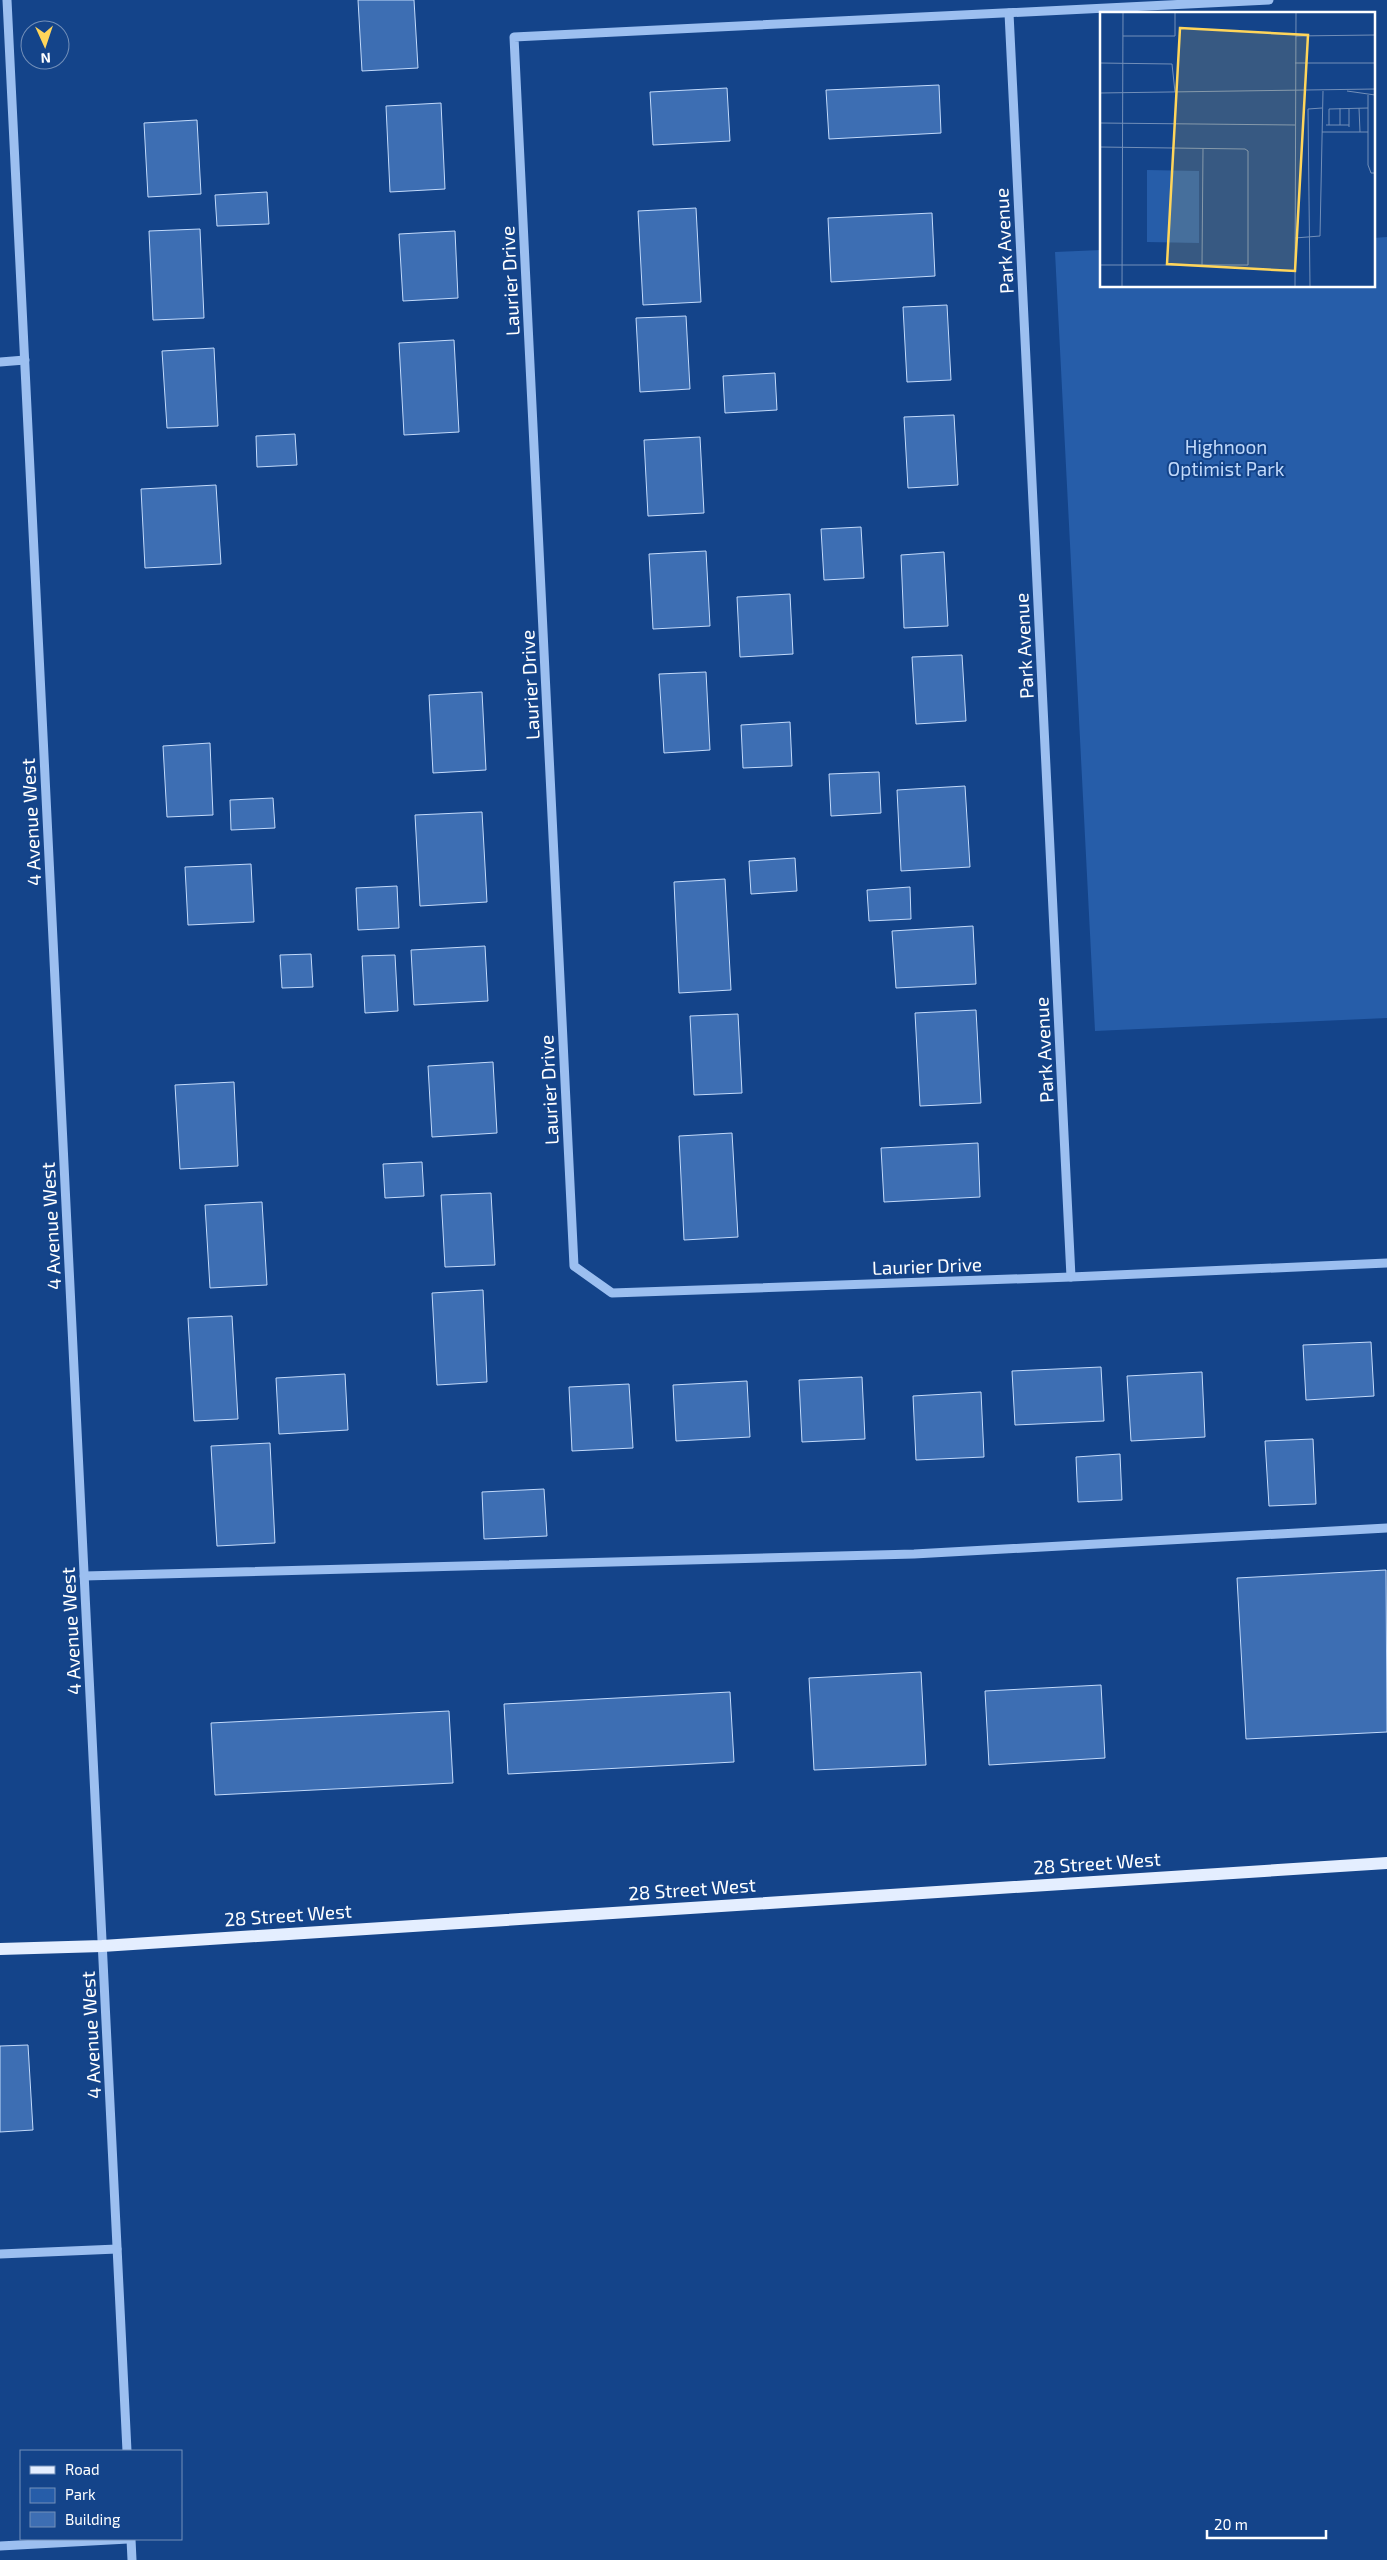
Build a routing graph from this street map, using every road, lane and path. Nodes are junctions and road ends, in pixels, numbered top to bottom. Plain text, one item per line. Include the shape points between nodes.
1 (7, 0) edge
2 (1269, 0) edge
3 (1009, 13) junction
4 (25, 360) junction
5 (0, 362) edge
6 (1387, 1263) edge
7 (1071, 1277) junction
8 (1387, 1528) edge
9 (84, 1576) junction
10 (1387, 1863) edge
11 (102, 1946) junction
12 (0, 1949) edge
13 (117, 2249) junction
14 (0, 2254) edge
15 (127, 2450) edge
16 (111, 2540) edge
17 (130, 2540) edge
18 (0, 2546) edge
19 (132, 2560) edge

1 - 4 street, 4 Avenue West
2 - 3 street, Laurier Drive
3 - 7 street, Park Avenue
3 - 7 street, Laurier Drive via 514,37 574,1266 612,1293
4 - 5 street
4 - 9 street, 4 Avenue West
6 - 7 street, Laurier Drive
8 - 9 street via 914,1554
9 - 11 street, 4 Avenue West
10 - 11 main road, 28 Street West
11 - 12 main road, 28 Street West
11 - 13 street, 4 Avenue West
13 - 14 street
13 - 15 street, 4 Avenue West
16 - 18 street
17 - 19 street

